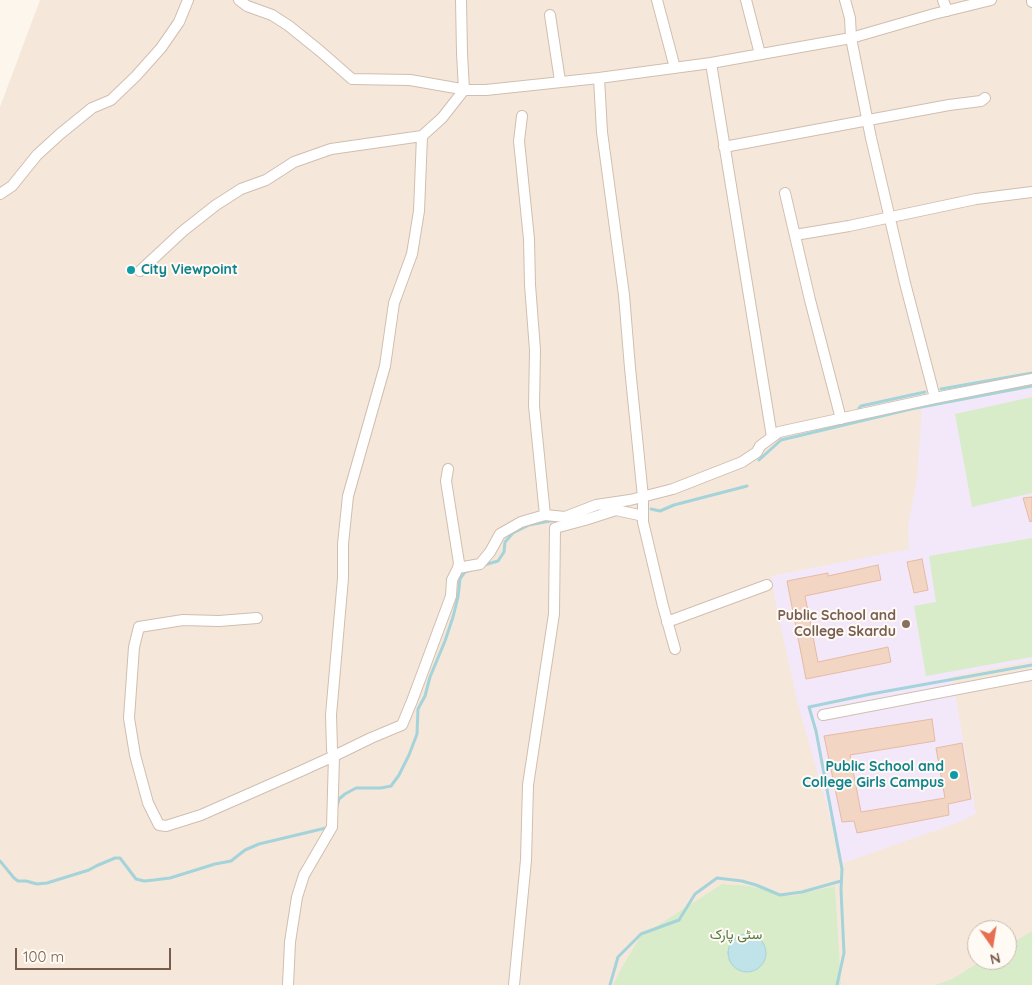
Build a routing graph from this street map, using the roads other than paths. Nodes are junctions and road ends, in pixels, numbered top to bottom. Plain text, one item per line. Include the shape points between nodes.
1 (188, 0) edge
2 (239, 0) edge
3 (461, 0) edge
4 (657, 0) edge
5 (746, 0) edge
6 (845, 0) edge
7 (943, 0) edge
8 (991, 0) edge
9 (947, 10) junction
10 (550, 15) dead end
11 (850, 38) junction
12 (760, 54) junction
13 (711, 63) junction
14 (675, 68) junction
15 (599, 78) junction
16 (560, 81) junction
17 (464, 90) junction
18 (985, 98) dead end
19 (522, 116) dead end
20 (868, 121) junction
21 (422, 136) junction
22 (724, 147) junction
23 (1032, 192) edge
24 (785, 193) dead end
25 (0, 194) edge
26 (889, 216) junction
27 (795, 235) junction
28 (140, 271) dead end
29 (1032, 379) edge
30 (934, 398) junction
31 (841, 419) junction
32 (772, 437) junction
33 (448, 469) dead end
34 (643, 497) junction
35 (545, 516) junction
36 (643, 518) junction
37 (458, 568) junction
38 (767, 585) dead end
39 (257, 618) dead end
40 (667, 622) junction
41 (675, 648) dead end
42 (1032, 675) edge
43 (823, 716) dead end
44 (334, 756) junction
45 (288, 985) edge
46 (514, 985) edge

1 - 25 street via 166,42 136,76 110,100 92,108 60,134 37,154 12,186
2 - 17 street via 289,26 352,79 410,80
3 - 17 street
4 - 14 street
5 - 12 street
6 - 11 street via 850,18
7 - 9 street
8 - 9 street
9 - 11 street
10 - 16 street
11 - 12 street
11 - 20 street
12 - 13 street
13 - 14 street
13 - 22 street
14 - 15 street
15 - 16 street
15 - 34 street via 602,132 624,295
16 - 17 street
17 - 21 street via 442,118
18 - 20 street
19 - 35 street via 519,141 529,239 535,350 534,406
20 - 22 street
20 - 26 street
21 - 28 street via 331,149 294,162 216,205
21 - 44 street via 419,211 412,254 394,303 385,366 348,496 331,715
22 - 32 street
23 - 26 street
24 - 27 street
26 - 27 street
26 - 30 street
27 - 31 street
29 - 30 street
30 - 31 street
31 - 32 street via 779,432
32 - 34 street via 742,462 674,489
33 - 37 street via 446,481
34 - 35 street via 596,505 565,517
34 - 36 street
35 - 37 street via 521,522 500,534 480,564
36 - 40 street
36 - 46 street via 616,510 555,528 554,614 528,785 526,860
37 - 44 street via 452,580 451,596 402,725
38 - 40 street
39 - 44 street via 183,620 139,627 134,647 129,718 148,803 159,825 166,826 201,815
40 - 41 street
42 - 43 street
44 - 45 street via 332,826 304,875 297,897

